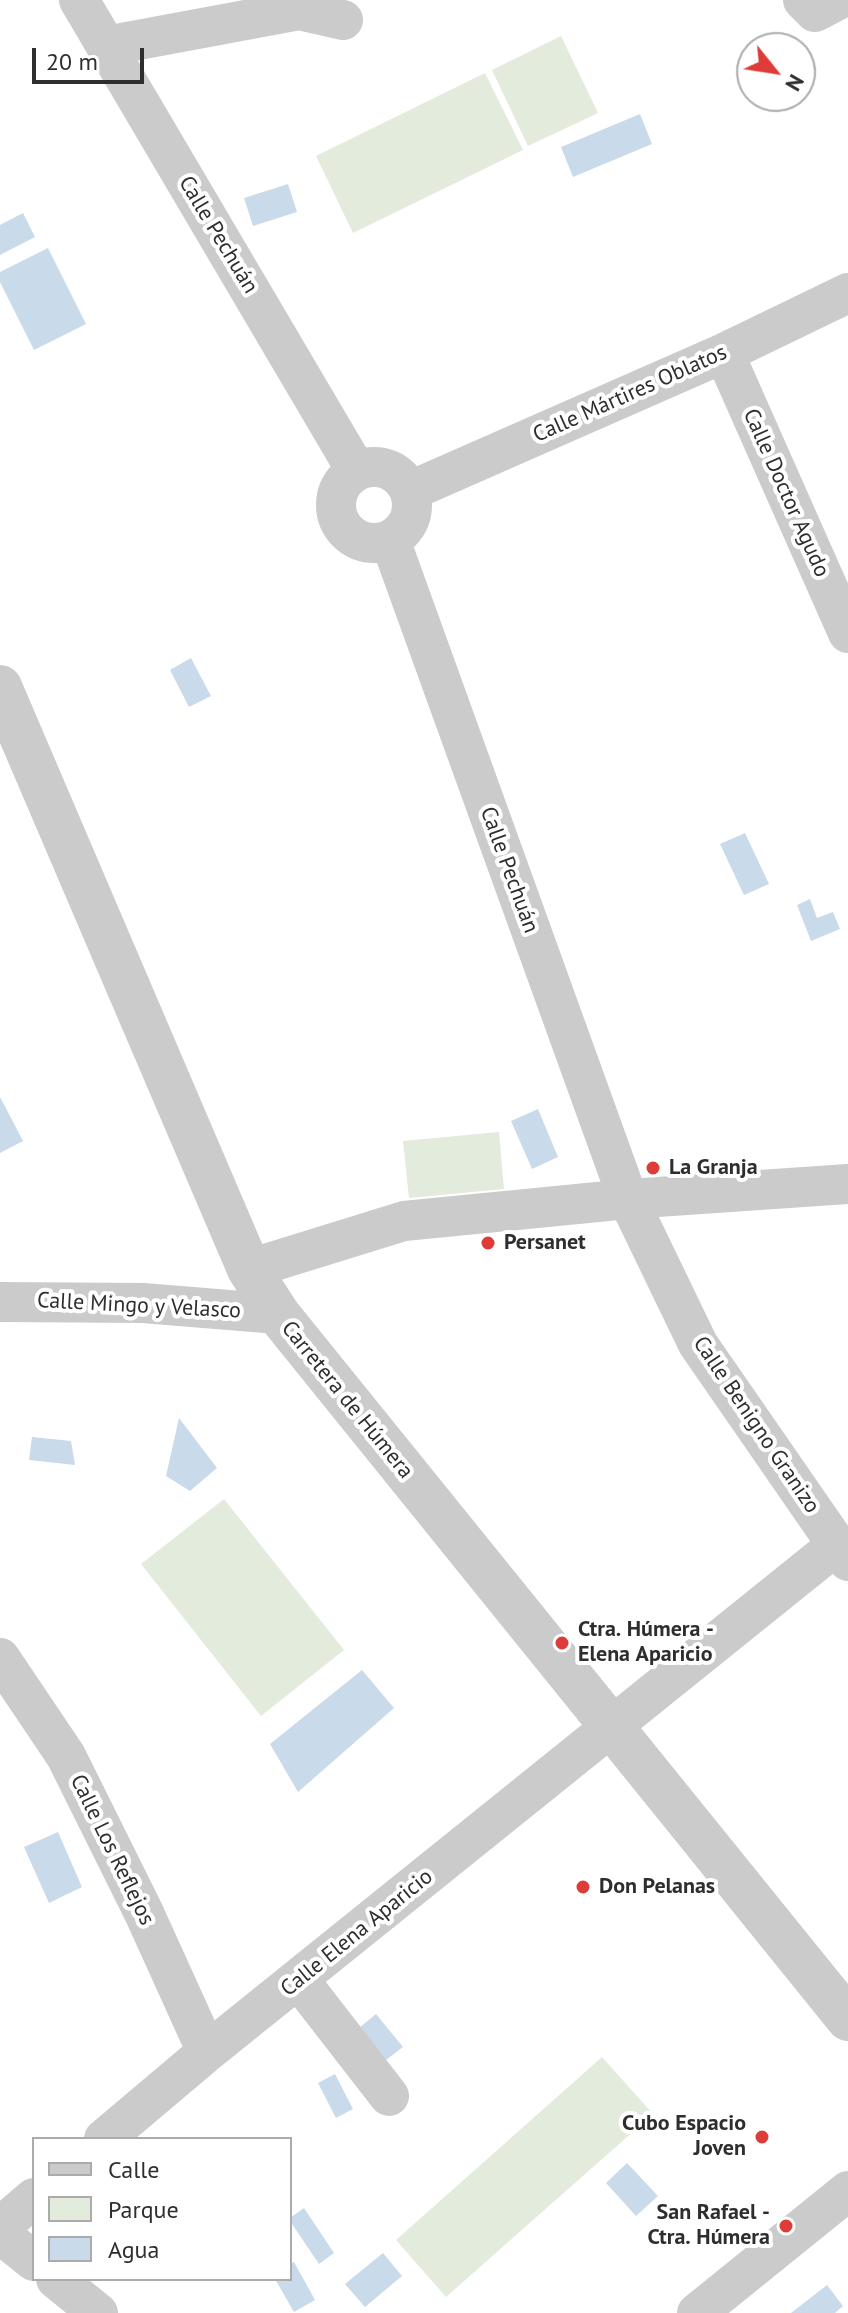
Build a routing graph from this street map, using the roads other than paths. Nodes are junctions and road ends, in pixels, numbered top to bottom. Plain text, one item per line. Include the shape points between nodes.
1 (79, 0) edge
2 (803, 0) edge
3 (838, 0) edge
4 (343, 20) dead end
5 (106, 46) junction
6 (848, 293) edge
7 (724, 353) junction
8 (356, 470) junction
9 (410, 491) junction
10 (390, 540) junction
11 (848, 633) edge
12 (0, 687) edge
13 (848, 1184) edge
14 (628, 1199) junction
15 (249, 1269) junction
16 (0, 1302) edge
17 (278, 1314) junction
18 (842, 1553) edge
19 (0, 1658) edge
20 (611, 1728) junction
21 (299, 1980) junction
22 (848, 2019) edge
23 (207, 2052) junction
24 (389, 2096) dead end
25 (106, 2137) edge
26 (848, 2191) edge
27 (32, 2200) edge
28 (0, 2227) edge
29 (0, 2234) edge
30 (32, 2259) edge
31 (58, 2281) edge
32 (98, 2313) edge
33 (697, 2313) edge

1 - 5 street, Calle Pechuán
2 - 3 street via 815,12
4 - 5 street via 299,10
5 - 8 street, Calle Pechuán
6 - 7 street, Calle Mártires Oblatos
7 - 9 street, Calle Mártires Oblatos
7 - 11 street, Calle Doctor Agudo
8 - 9 street via 393,472
8 - 10 street via 336,497 340,521 357,539
9 - 10 street via 409,520
10 - 14 street, Calle Pechuán
12 - 15 street, Carretera de Húmera
13 - 14 street
14 - 15 street via 404,1221
14 - 18 street, Calle Benigno Granizo via 698,1344
15 - 17 street, Carretera de Húmera
16 - 17 street, Calle Mingo y Velasco via 143,1303
17 - 20 street, Carretera de Húmera
18 - 20 street, Calle Elena Aparicio
19 - 23 street, Calle Los Reflejos via 66,1756
20 - 21 street, Calle Elena Aparicio
20 - 22 street, Carretera de Húmera
21 - 23 street, Calle Elena Aparicio
21 - 24 street
23 - 25 street, Calle Elena Aparicio
26 - 33 street
27 - 28 street
29 - 30 street
31 - 32 street

